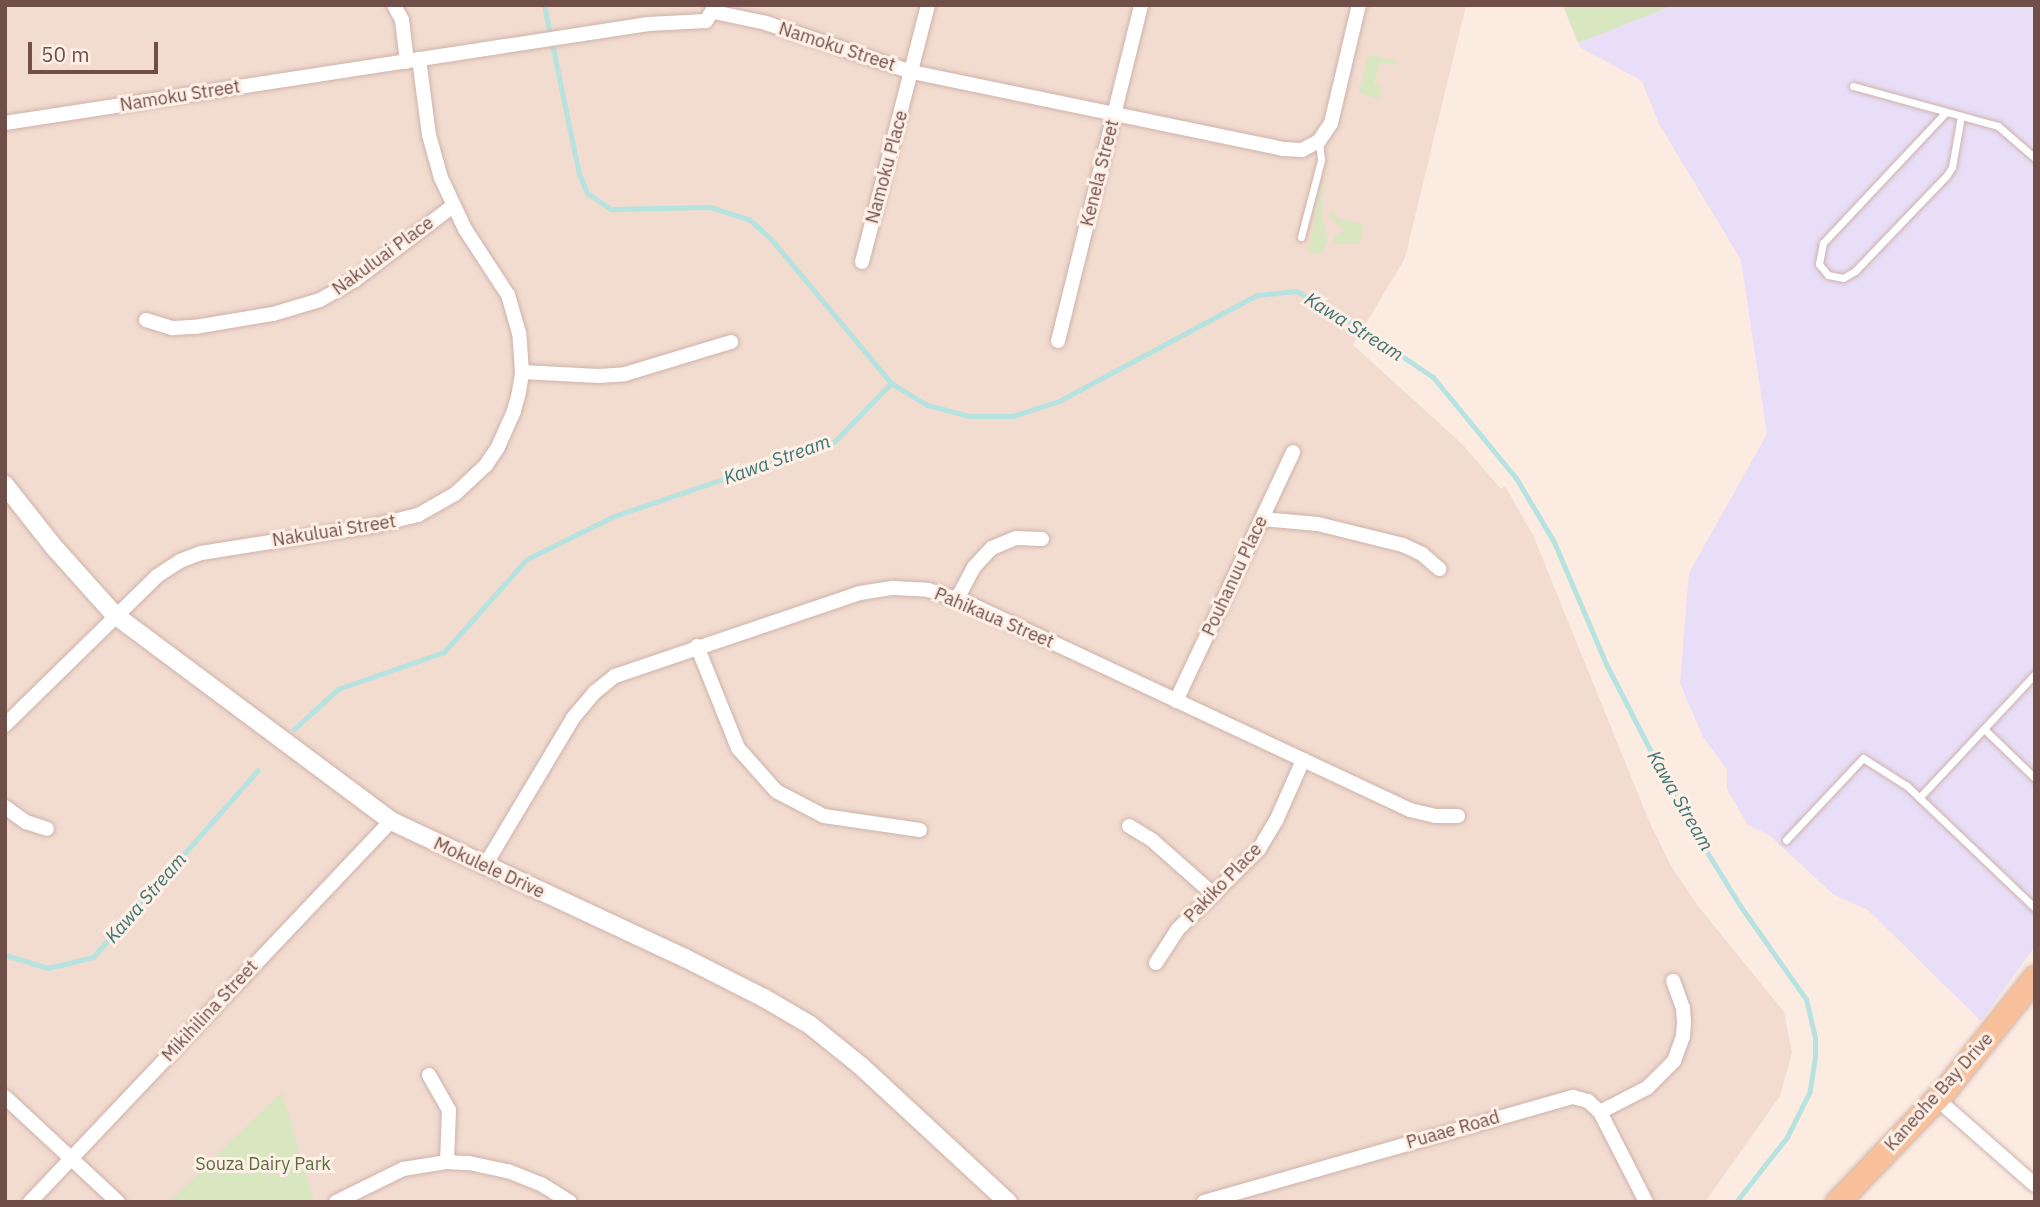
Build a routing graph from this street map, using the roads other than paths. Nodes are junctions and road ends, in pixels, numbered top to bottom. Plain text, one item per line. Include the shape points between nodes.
1 (394, 5) edge
2 (928, 5) edge
3 (1141, 5) edge
4 (1359, 5) edge
5 (715, 9) edge
6 (413, 61) junction
7 (912, 72) junction
8 (1853, 86) dead end
9 (1946, 112) junction
10 (1115, 113) junction
11 (1961, 116) junction
12 (5, 123) edge
13 (1319, 141) junction
14 (2035, 158) edge
15 (453, 206) junction
16 (1301, 237) dead end
17 (862, 262) dead end
18 (146, 320) dead end
19 (1058, 341) dead end
20 (731, 342) dead end
21 (522, 372) junction
22 (1293, 452) dead end
23 (5, 485) edge
24 (1262, 519) junction
25 (1042, 539) dead end
26 (1439, 569) dead end
27 (957, 599) junction
28 (115, 615) junction
29 (697, 646) junction
30 (2035, 674) edge
31 (1176, 701) junction
32 (5, 725) edge
33 (1984, 729) junction
34 (1303, 760) junction
35 (2035, 778) edge
36 (1919, 797) junction
37 (5, 807) edge
38 (1458, 816) dead end
39 (391, 821) junction
40 (1129, 826) dead end
41 (47, 829) dead end
42 (920, 830) dead end
43 (1786, 840) dead end
44 (484, 867) junction
45 (1214, 895) junction
46 (2035, 908) edge
47 (1156, 963) dead end
48 (2035, 977) edge
49 (1673, 981) dead end
50 (429, 1075) dead end
51 (5, 1097) edge
52 (1937, 1098) junction
53 (1600, 1112) junction
54 (72, 1157) junction
55 (447, 1163) junction
56 (2035, 1185) edge
57 (30, 1202) edge
58 (118, 1202) edge
59 (336, 1202) edge
60 (570, 1202) edge
61 (1009, 1202) edge
62 (1204, 1202) edge
63 (1647, 1202) edge
64 (1837, 1202) edge

1 - 6 street, Nakuluai Street
2 - 7 street, Namoku Place
3 - 10 street, Kenela Street
4 - 13 street via 1334,113
5 - 6 street, Namoku Street via 706,21 667,22
5 - 7 street, Namoku Street
6 - 12 street, Namoku Street
6 - 15 street, Nakuluai Street via 429,135
7 - 10 street, Namoku Street
7 - 17 street, Namoku Place
8 - 9 lane
9 - 11 lane
9 - 11 lane via 1823,243 1819,264 1828,275 1843,278 1856,271 1947,175
10 - 13 street, Namoku Street via 1283,149 1302,150
10 - 19 street, Kenela Street
11 - 14 lane via 2004,130
13 - 16 lane via 1321,160
15 - 18 street, Nakuluai Place via 355,281 320,300 274,314 195,327 173,328
15 - 21 street, Nakuluai Street via 508,295 519,333
20 - 21 street via 625,374
21 - 28 street, Nakuluai Street via 514,411 498,447 472,480 437,506 398,522 190,556 157,576
22 - 24 street, Pouhanuu Place
23 - 28 street, Mokulele Drive
24 - 26 street via 1318,524 1403,545
24 - 31 street, Pouhanuu Place
25 - 27 street via 1016,538 992,548 974,567
27 - 29 street, Pahikaua Street via 928,590 877,589
27 - 31 street, Pahikaua Street
28 - 32 street, Nakuluai Street
28 - 39 street, Mokulele Drive
29 - 42 street via 738,748 776,790 824,816
29 - 44 street, Pahikaua Street via 626,670 595,692 573,718
30 - 33 lane
31 - 34 street, Pahikaua Street
33 - 35 lane
33 - 36 lane
34 - 38 street, Pahikaua Street via 1410,810
34 - 45 street, Pakiko Place via 1268,835
36 - 43 lane via 1863,758
36 - 46 lane
37 - 41 street via 26,822
39 - 44 street, Mokulele Drive
39 - 54 street, Mikihilina Street
40 - 45 street via 1152,840
44 - 61 street, Mokulele Drive via 685,958 810,1025 862,1066
45 - 47 street, Pakiko Place via 1178,929
48 - 52 main road, Kaneohe Bay Drive
49 - 53 street via 1684,1022 1674,1060 1647,1088
50 - 55 street via 449,1110
51 - 54 street
52 - 56 street
52 - 64 main road, Kaneohe Bay Drive
53 - 62 street, Puaae Road via 1588,1101 1566,1098
53 - 63 street
54 - 57 street, Mikihilina Street
54 - 58 street
55 - 59 street via 403,1169
55 - 60 street via 508,1171

